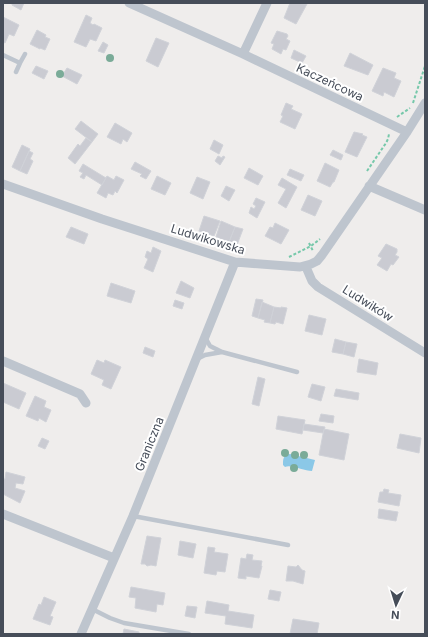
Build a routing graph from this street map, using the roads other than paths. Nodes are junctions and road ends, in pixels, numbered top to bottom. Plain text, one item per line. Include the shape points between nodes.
1 (129, 3) edge
2 (267, 3) edge
3 (25, 54) dead end
4 (243, 54) junction
5 (3, 55) edge
6 (20, 63) junction
7 (16, 72) dead end
8 (425, 103) edge
9 (407, 132) junction
10 (3, 184) edge
11 (369, 186) junction
12 (425, 210) edge
13 (235, 262) junction
14 (306, 266) junction
15 (205, 337) junction
16 (222, 352) junction
17 (425, 353) edge
18 (196, 360) junction
19 (3, 361) edge
20 (297, 372) dead end
21 (86, 403) dead end
22 (3, 514) edge
23 (133, 516) junction
24 (288, 545) dead end
25 (114, 558) junction
26 (92, 608) junction
27 (81, 634) edge
28 (189, 634) edge

1 - 4 street, Kaczeńcowa
2 - 4 street
3 - 6 lane
4 - 9 street, Kaczeńcowa
5 - 6 lane
6 - 7 lane
8 - 9 street
9 - 11 street
10 - 13 street, Ludwikowska
11 - 12 street
11 - 14 street via 322,255 317,261
13 - 14 street, Ludwikowska
13 - 15 street, Graniczna
14 - 17 street, Ludwików via 312,281 318,287
15 - 16 lane via 210,346
15 - 18 street, Graniczna
16 - 18 lane via 205,355
16 - 20 lane
18 - 23 street, Graniczna
19 - 21 street via 80,394
22 - 25 street
23 - 24 lane
23 - 25 street, Graniczna
25 - 26 street, Graniczna
26 - 27 street, Graniczna
26 - 28 lane via 124,623

